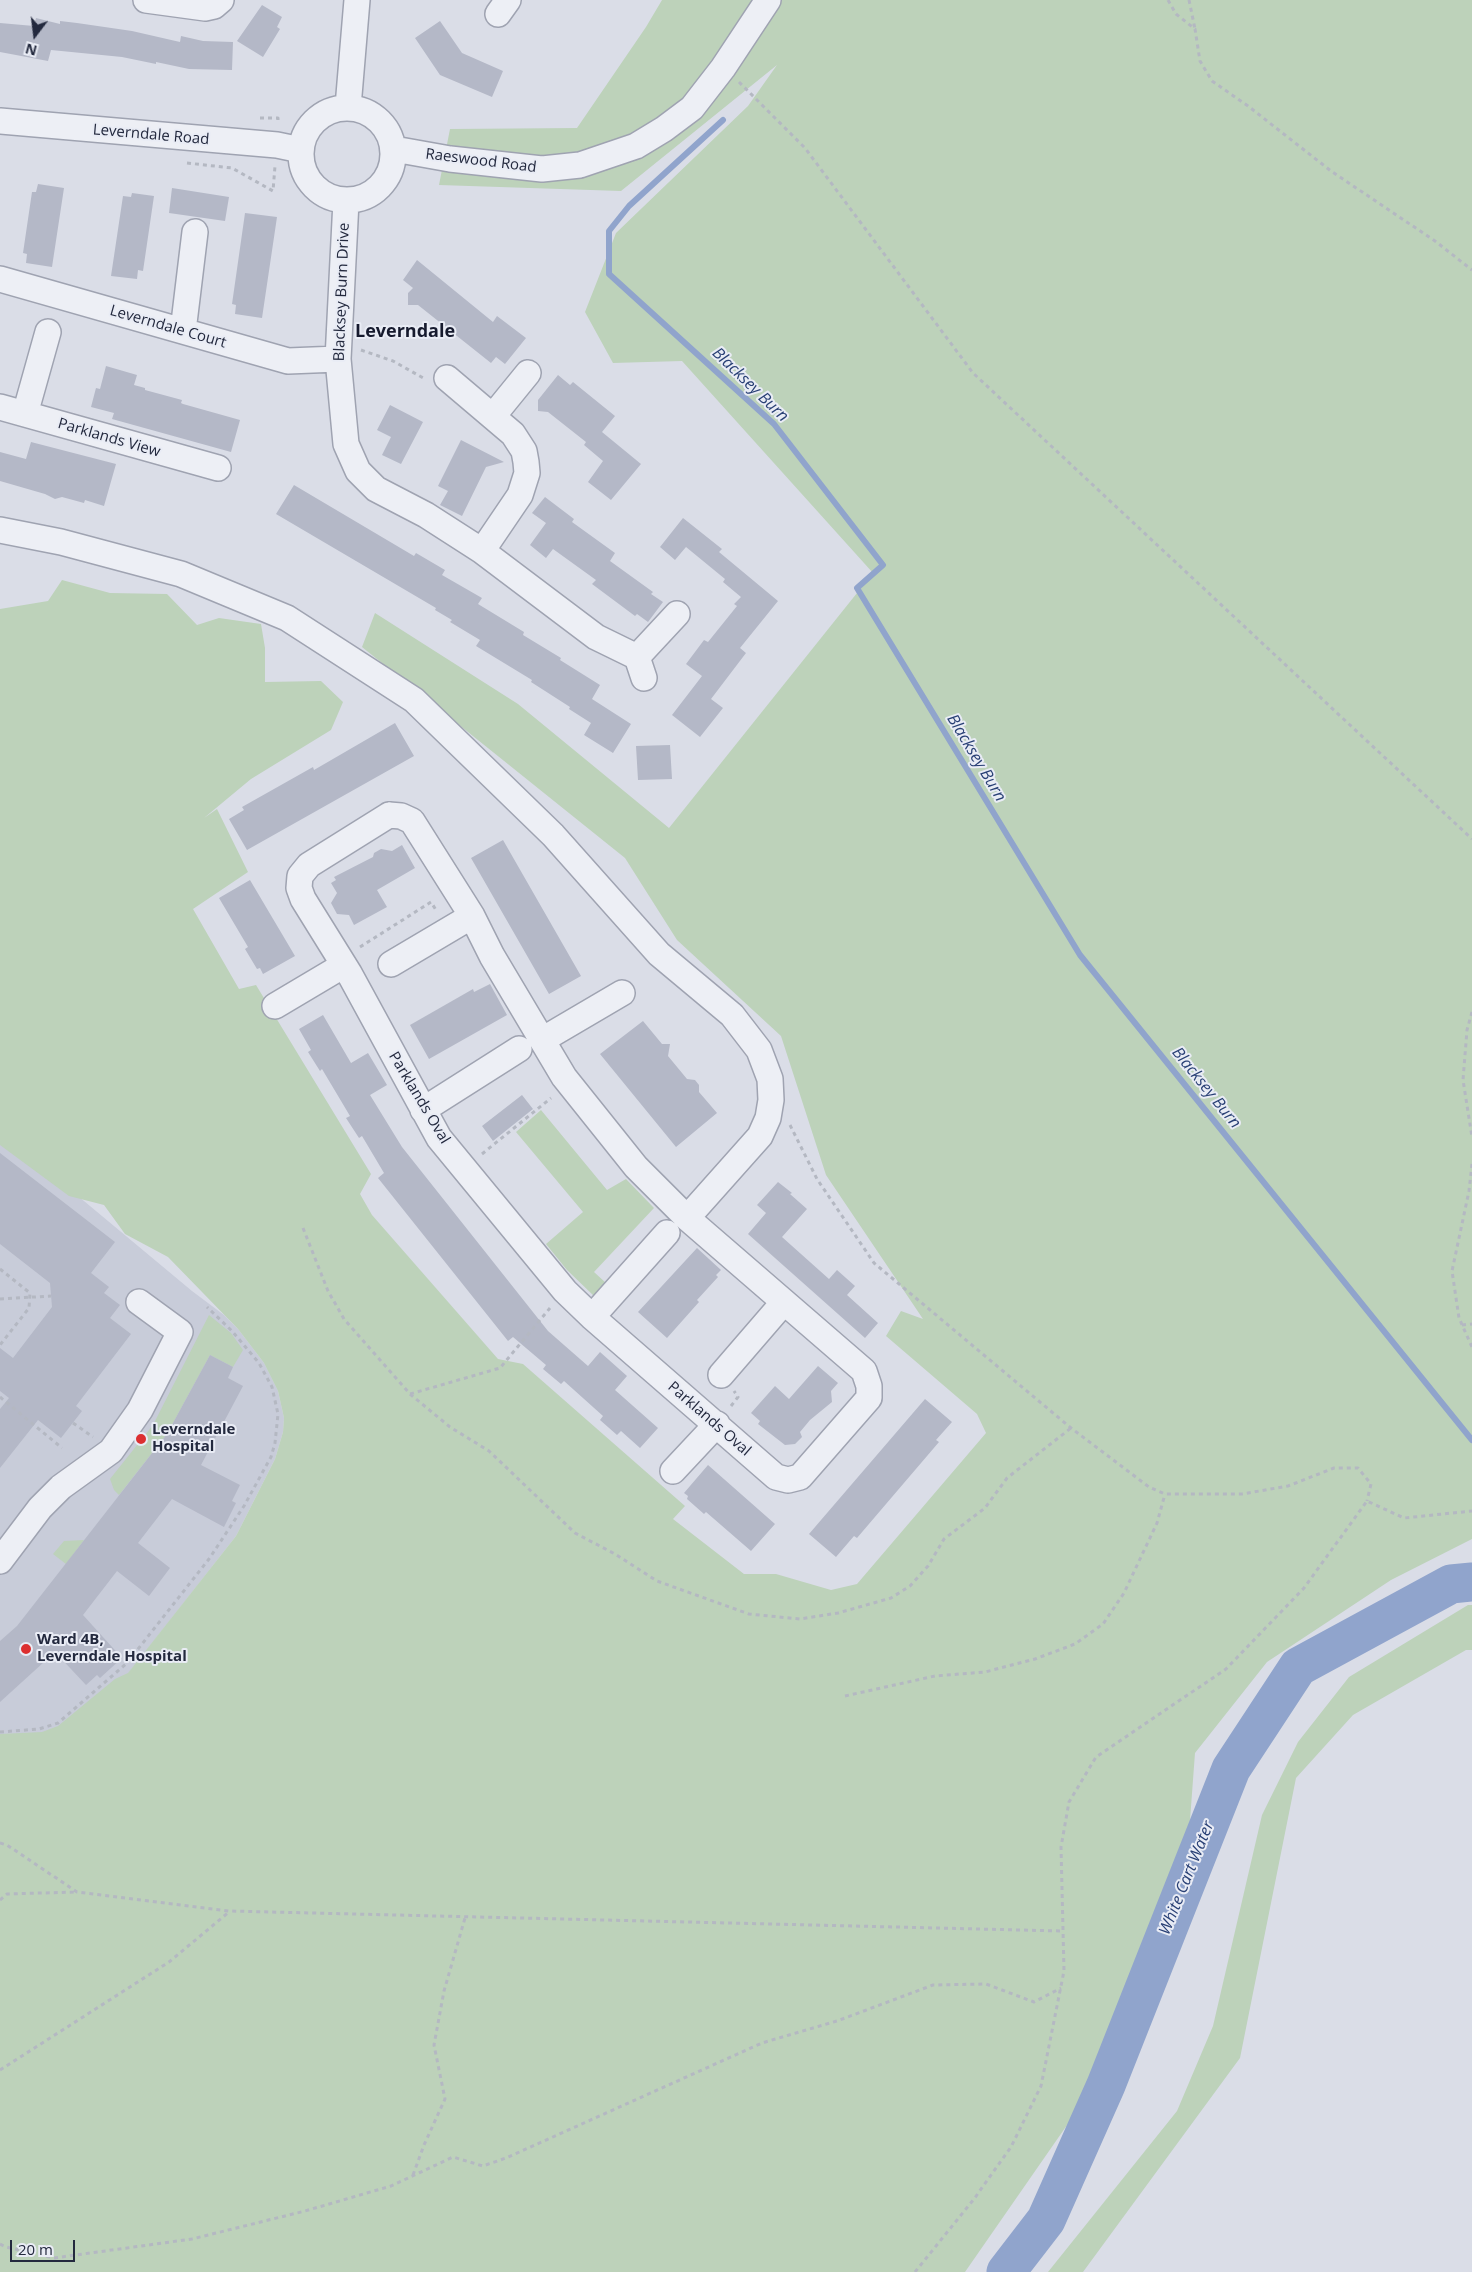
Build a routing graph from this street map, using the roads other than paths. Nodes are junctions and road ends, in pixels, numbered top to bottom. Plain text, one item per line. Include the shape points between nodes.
1 (146, 0) edge
2 (221, 0) edge
3 (357, 0) edge
4 (768, 0) edge
5 (348, 107) junction
6 (0, 122) edge
7 (394, 149) junction
8 (301, 150) junction
9 (346, 201) junction
10 (195, 232) dead end
11 (0, 279) edge
12 (183, 331) junction
13 (48, 332) dead end
14 (338, 352) junction
15 (528, 373) dead end
16 (446, 378) road end
17 (0, 407) edge
18 (25, 414) junction
19 (494, 416) junction
20 (218, 468) dead end
21 (0, 530) edge
22 (482, 551) junction
23 (677, 614) dead end
24 (472, 916) junction
25 (342, 962) junction
26 (391, 964) dead end
27 (622, 993) dead end
28 (275, 1006) dead end
29 (542, 1040) junction
30 (519, 1049) dead end
31 (422, 1110) junction
32 (687, 1218) junction
33 (667, 1233) dead end
34 (139, 1302) dead end
35 (784, 1302) junction
36 (592, 1317) junction
37 (721, 1375) road end
38 (717, 1424) junction
39 (673, 1472) dead end
40 (0, 1561) edge

1 - 2 street via 205,8
3 - 5 street
4 - 7 street, Raeswood Road via 692,108 636,146 580,165 542,169
5 - 7 street via 368,112 381,121 391,136
5 - 8 street via 331,110 318,118 308,129
6 - 8 street, Leverndale Road via 277,145
7 - 9 street via 391,170 382,187 363,199
8 - 9 street via 302,167 312,185 326,196
9 - 14 street, Blacksey Burn Drive
10 - 12 street
11 - 12 street, Leverndale Court
12 - 14 street, Leverndale Court via 288,361
13 - 18 street
14 - 22 street, Blacksey Burn Drive via 346,444 358,471 376,489 426,515
15 - 19 street
16 - 19 street
17 - 18 street, Parklands View
18 - 20 street, Parklands View
19 - 22 street via 519,442 524,451 527,473 520,495
21 - 32 street via 61,542 181,574 288,618 414,700 554,835 659,954 732,1015 759,1050 770,1079 772,1100 760,1136
22 - 23 street, Blacksey Burn Drive via 641,668
24 - 25 street, Parklands Oval via 412,821 390,815 309,865 300,876 299,888 304,899
24 - 26 street
24 - 29 street, Parklands Oval
25 - 28 street
25 - 31 street, Parklands Oval
27 - 29 street
29 - 32 street, Parklands Oval via 569,1083 636,1167
30 - 31 street
31 - 36 street, Parklands Oval via 439,1138 565,1291
32 - 35 street, Parklands Oval
33 - 36 street
34 - 40 street via 180,1332 140,1410 111,1451 61,1487 40,1508
35 - 37 street
35 - 38 street, Parklands Oval via 864,1372 869,1398 800,1477 788,1480 776,1477
36 - 38 street, Parklands Oval
38 - 39 street

